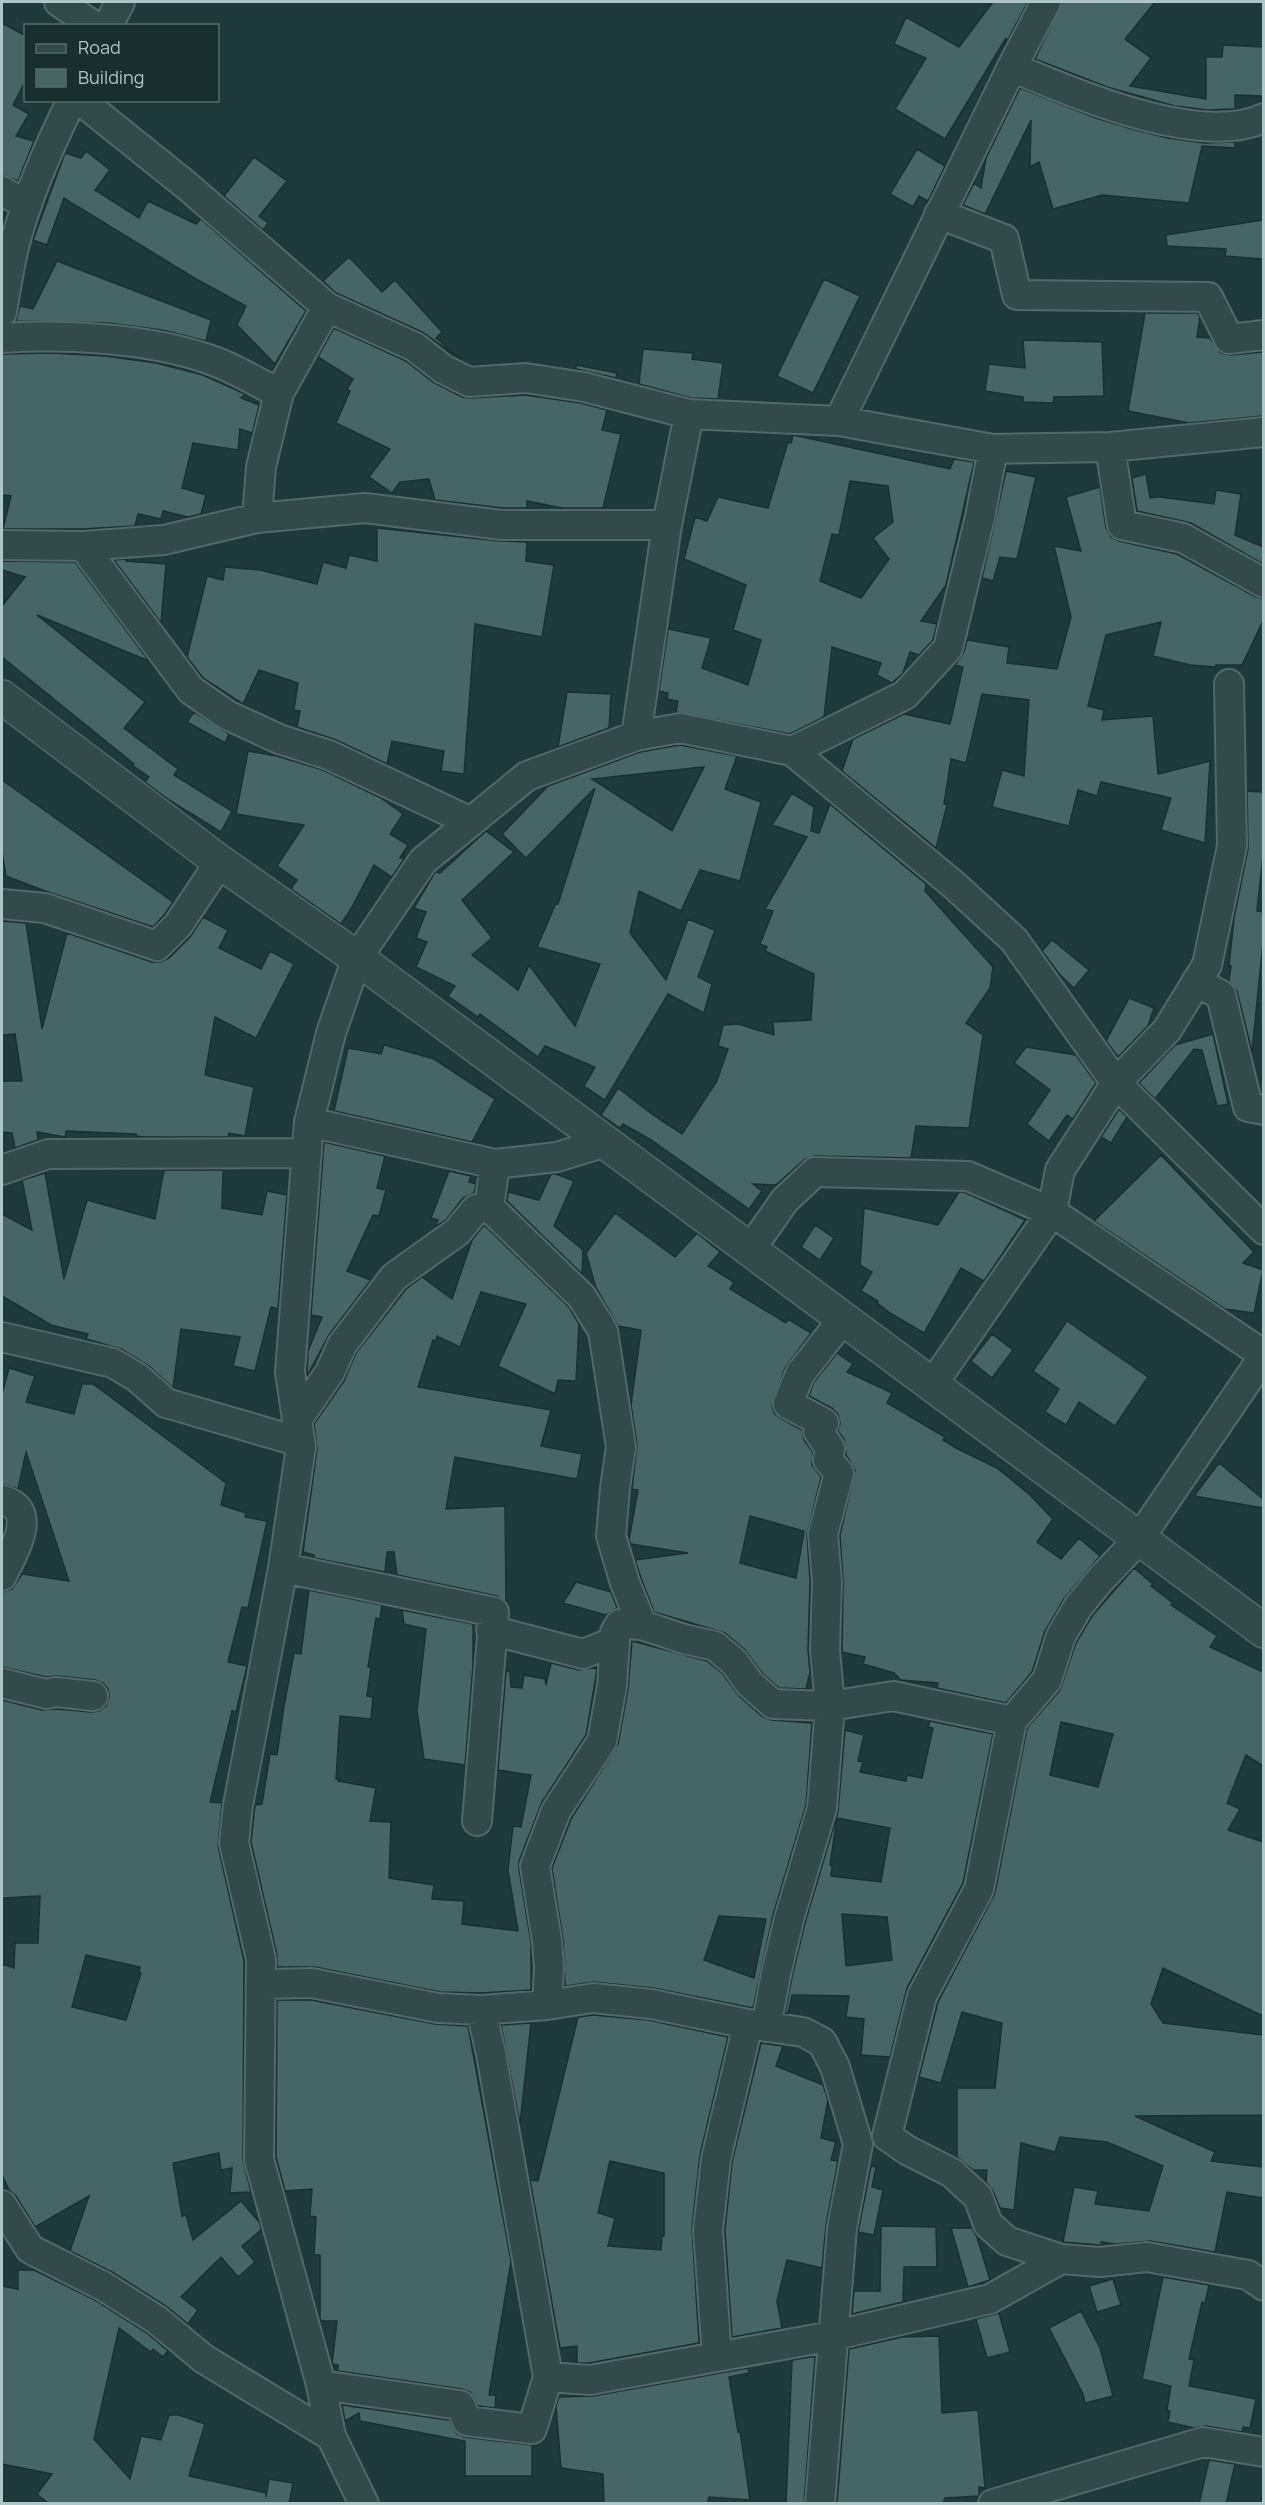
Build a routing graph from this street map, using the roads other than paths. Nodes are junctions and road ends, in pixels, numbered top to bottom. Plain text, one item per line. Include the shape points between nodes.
1 (59, 2) edge
2 (120, 2) edge
3 (1046, 2) edge
4 (90, 24) edge
5 (109, 24) edge
6 (1012, 67) junction
7 (71, 102) edge
8 (82, 102) edge
9 (1263, 118) edge
10 (2, 191) edge
11 (27, 206) junction
12 (939, 214) junction
13 (327, 307) junction
14 (2, 312) edge
15 (1263, 336) edge
16 (2, 338) edge
17 (279, 393) junction
18 (688, 414) junction
19 (839, 421) junction
20 (1263, 432) edge
21 (1110, 447) junction
22 (993, 448) junction
23 (257, 518) junction
24 (668, 525) junction
25 (2, 545) edge
26 (83, 546) junction
27 (1263, 583) edge
28 (1229, 684) dead end
29 (2, 697) edge
30 (636, 736) junction
31 (792, 751) junction
32 (471, 822) junction
33 (220, 862) junction
34 (2, 904) edge
35 (357, 958) junction
36 (1196, 982) junction
37 (1116, 1083) junction
38 (1263, 1110) edge
39 (309, 1122) junction
40 (606, 1142) junction
41 (307, 1153) junction
42 (495, 1164) junction
43 (2, 1170) edge
44 (489, 1207) junction
45 (1053, 1212) junction
46 (1263, 1230) edge
47 (750, 1250) junction
48 (843, 1319) junction
49 (2, 1337) edge
50 (1263, 1355) edge
51 (932, 1385) junction
52 (299, 1431) junction
53 (2, 1500) edge
54 (1139, 1539) junction
55 (283, 1568) junction
56 (2, 1576) edge
57 (642, 1624) junction
58 (491, 1630) junction
59 (1263, 1631) edge
60 (615, 1641) junction
61 (2, 1683) edge
62 (93, 1696) dead end
63 (830, 1706) junction
64 (1012, 1721) junction
65 (477, 1821) dead end
66 (262, 1983) junction
67 (548, 2006) junction
68 (481, 2010) junction
69 (757, 2026) junction
70 (887, 2136) junction
71 (858, 2144) junction
72 (2, 2205) edge
73 (1061, 2259) junction
74 (1263, 2286) edge
75 (832, 2336) junction
76 (717, 2357) junction
77 (548, 2377) junction
78 (321, 2385) junction
79 (331, 2436) junction
80 (1263, 2452) edge
81 (364, 2504) edge
82 (820, 2504) edge
83 (993, 2504) edge

1 - 4 street
2 - 5 street
3 - 6 street
6 - 9 street via 1081,97 1195,126 1224,127
6 - 12 street
7 - 11 street via 51,141
8 - 13 street
10 - 11 street
11 - 14 street via 15,243
12 - 15 street via 1004,239 1017,295 1208,297 1230,339
12 - 19 street
13 - 17 street
13 - 18 street via 415,347 443,369 469,382 526,378 584,387
16 - 17 street via 82,338 165,349 209,359
17 - 23 street via 261,467
18 - 19 street
18 - 24 street
19 - 22 street
20 - 21 street
21 - 22 street
21 - 27 street via 1122,525 1183,538
22 - 31 street via 948,648 905,695
23 - 24 street via 365,508 502,525
23 - 26 street via 164,540
24 - 30 street
25 - 26 street
26 - 32 street via 191,690 227,715 279,739 329,755
28 - 36 street via 1232,846 1207,965
29 - 33 street
30 - 31 street via 680,728
30 - 32 street via 526,776
31 - 37 street via 1014,940
32 - 35 street via 423,861
33 - 34 street via 178,925 157,946 45,908
33 - 35 street
35 - 39 street via 332,1032
35 - 40 street
36 - 37 street via 1167,1030
36 - 38 street via 1221,995 1248,1107
37 - 45 street via 1060,1170
37 - 46 street
39 - 41 street
39 - 42 street
40 - 42 street via 557,1157
40 - 47 street
41 - 43 street via 48,1154
41 - 52 street via 290,1372
42 - 44 street
44 - 52 street via 476,1209 457,1232 394,1277 342,1345
44 - 57 street via 582,1297 603,1331 621,1447 611,1536
45 - 47 street via 968,1176 815,1172 785,1200
45 - 50 street
45 - 51 street
47 - 48 street
48 - 51 street
48 - 63 street via 800,1374 788,1404 824,1423 818,1431 830,1448 828,1460 839,1473 823,1534 828,1581 825,1650
49 - 52 street via 113,1363 138,1378 166,1403
50 - 54 street
51 - 54 street
52 - 55 street
53 - 56 street via 11,1502 18,1510 23,1525
54 - 59 street
54 - 64 street via 1078,1607 1061,1636 1047,1680
55 - 58 street via 494,1612
55 - 66 street via 234,1843 261,1959
57 - 60 street via 620,1624
57 - 63 street via 716,1646 773,1704
58 - 60 street via 583,1654
58 - 65 street
60 - 67 street via 602,1741 556,1811 536,1866 547,1941
61 - 62 street via 46,1694
63 - 64 street via 893,1696
63 - 69 street via 822,1808 776,1974
64 - 70 street via 979,1889 922,1996
66 - 68 street via 312,1983 438,2007
66 - 78 street via 259,2159
67 - 68 street
67 - 69 street via 593,1998 651,2004
68 - 77 street
69 - 71 street via 803,2032 822,2042 835,2067
69 - 76 street via 716,2159 708,2230
70 - 71 street
70 - 73 street via 952,2173 978,2197 988,2224 1006,2241
71 - 75 street via 842,2228
72 - 79 street via 30,2249 103,2286 157,2320 204,2359
73 - 74 street via 1100,2262 1147,2257 1248,2275
73 - 75 street via 990,2299
75 - 76 street
75 - 82 street
76 - 77 street via 590,2380
77 - 78 street via 532,2429 467,2421 460,2405
78 - 79 street
79 - 81 street
80 - 83 street via 1203,2442

